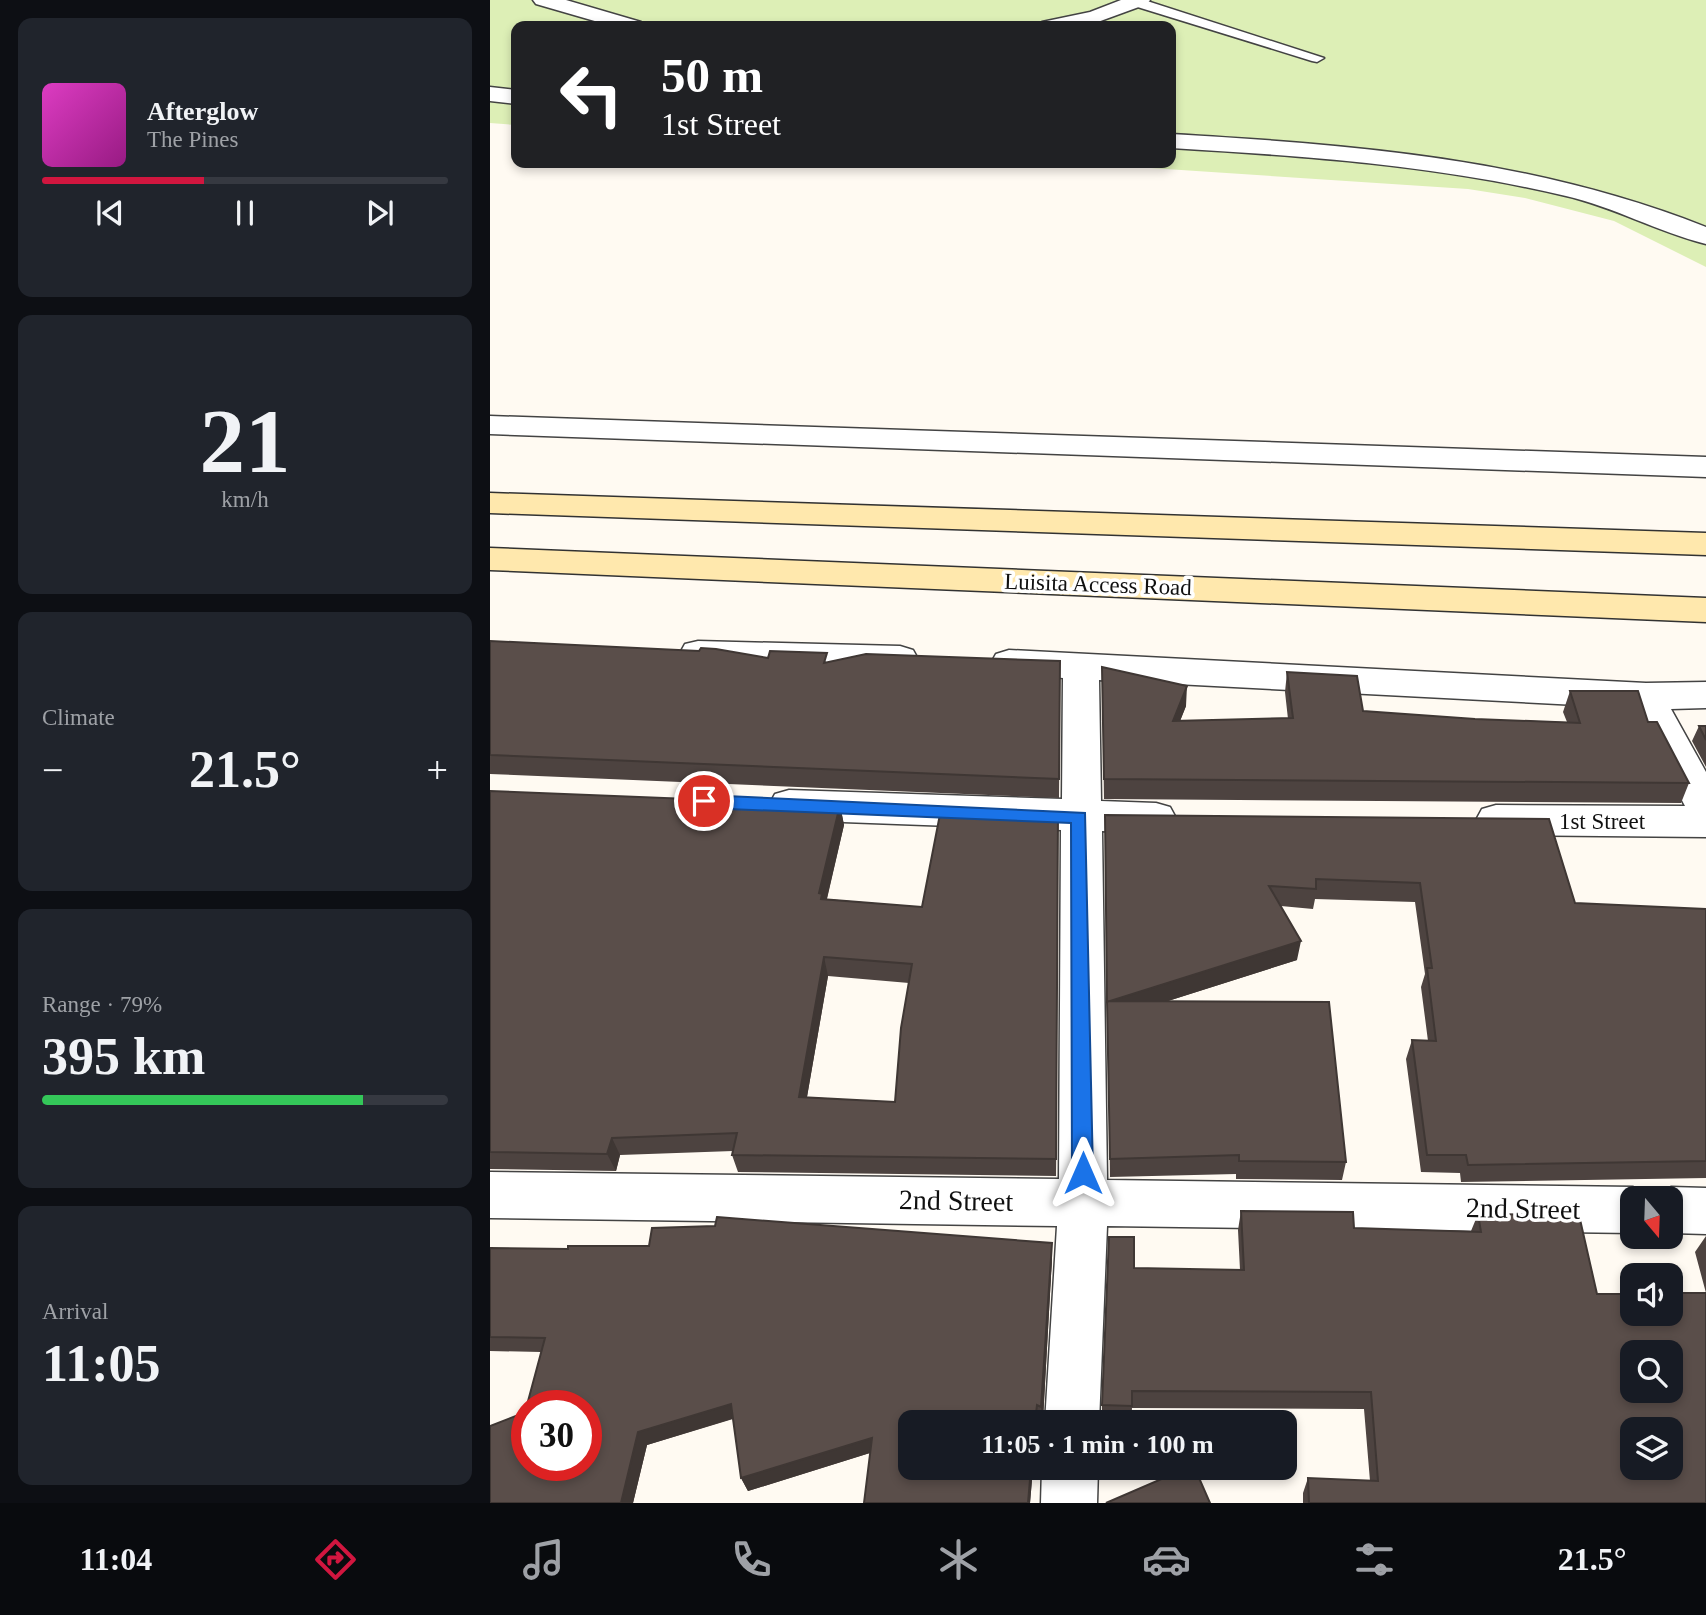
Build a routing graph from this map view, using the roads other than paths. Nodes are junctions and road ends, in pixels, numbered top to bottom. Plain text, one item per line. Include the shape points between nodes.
1 (543, 0) edge
2 (1138, 1) edge
3 (616, 21) edge
4 (1074, 21) edge
5 (1317, 58) dead end
6 (490, 94) edge
7 (511, 96) edge
8 (1176, 141) edge
9 (1700, 229) edge
10 (490, 425) edge
11 (1706, 467) edge
12 (490, 503) edge
13 (1706, 544) edge
14 (490, 559) edge
15 (1706, 610) edge
16 (669, 652) edge
17 (930, 660) edge
18 (971, 662) edge
19 (1081, 666) junction
20 (1706, 695) edge
21 (1646, 696) junction
22 (750, 803) edge
23 (1706, 808) edge
24 (1079, 817) junction
25 (1191, 818) edge
26 (1455, 820) edge
27 (1706, 822) edge
28 (490, 1195) edge
29 (1083, 1201) junction
30 (1620, 1210) edge
31 (1684, 1210) edge
32 (1706, 1211) edge
33 (1073, 1410) edge
34 (1070, 1480) edge
35 (1069, 1503) edge

1 - 3 street
2 - 4 street
2 - 5 lane
6 - 7 street
8 - 9 street via 1336,150 1508,173
10 - 11 street
12 - 13 main road
14 - 15 main road, Luisita Access Road
16 - 17 street
18 - 19 street
19 - 21 street
19 - 24 street
20 - 21 street
21 - 23 street
22 - 24 street
24 - 25 street
24 - 29 street
26 - 27 street, 1st Street
28 - 29 street, 2nd Street
29 - 30 street, 2nd Street
29 - 33 street
31 - 32 street
34 - 35 street

